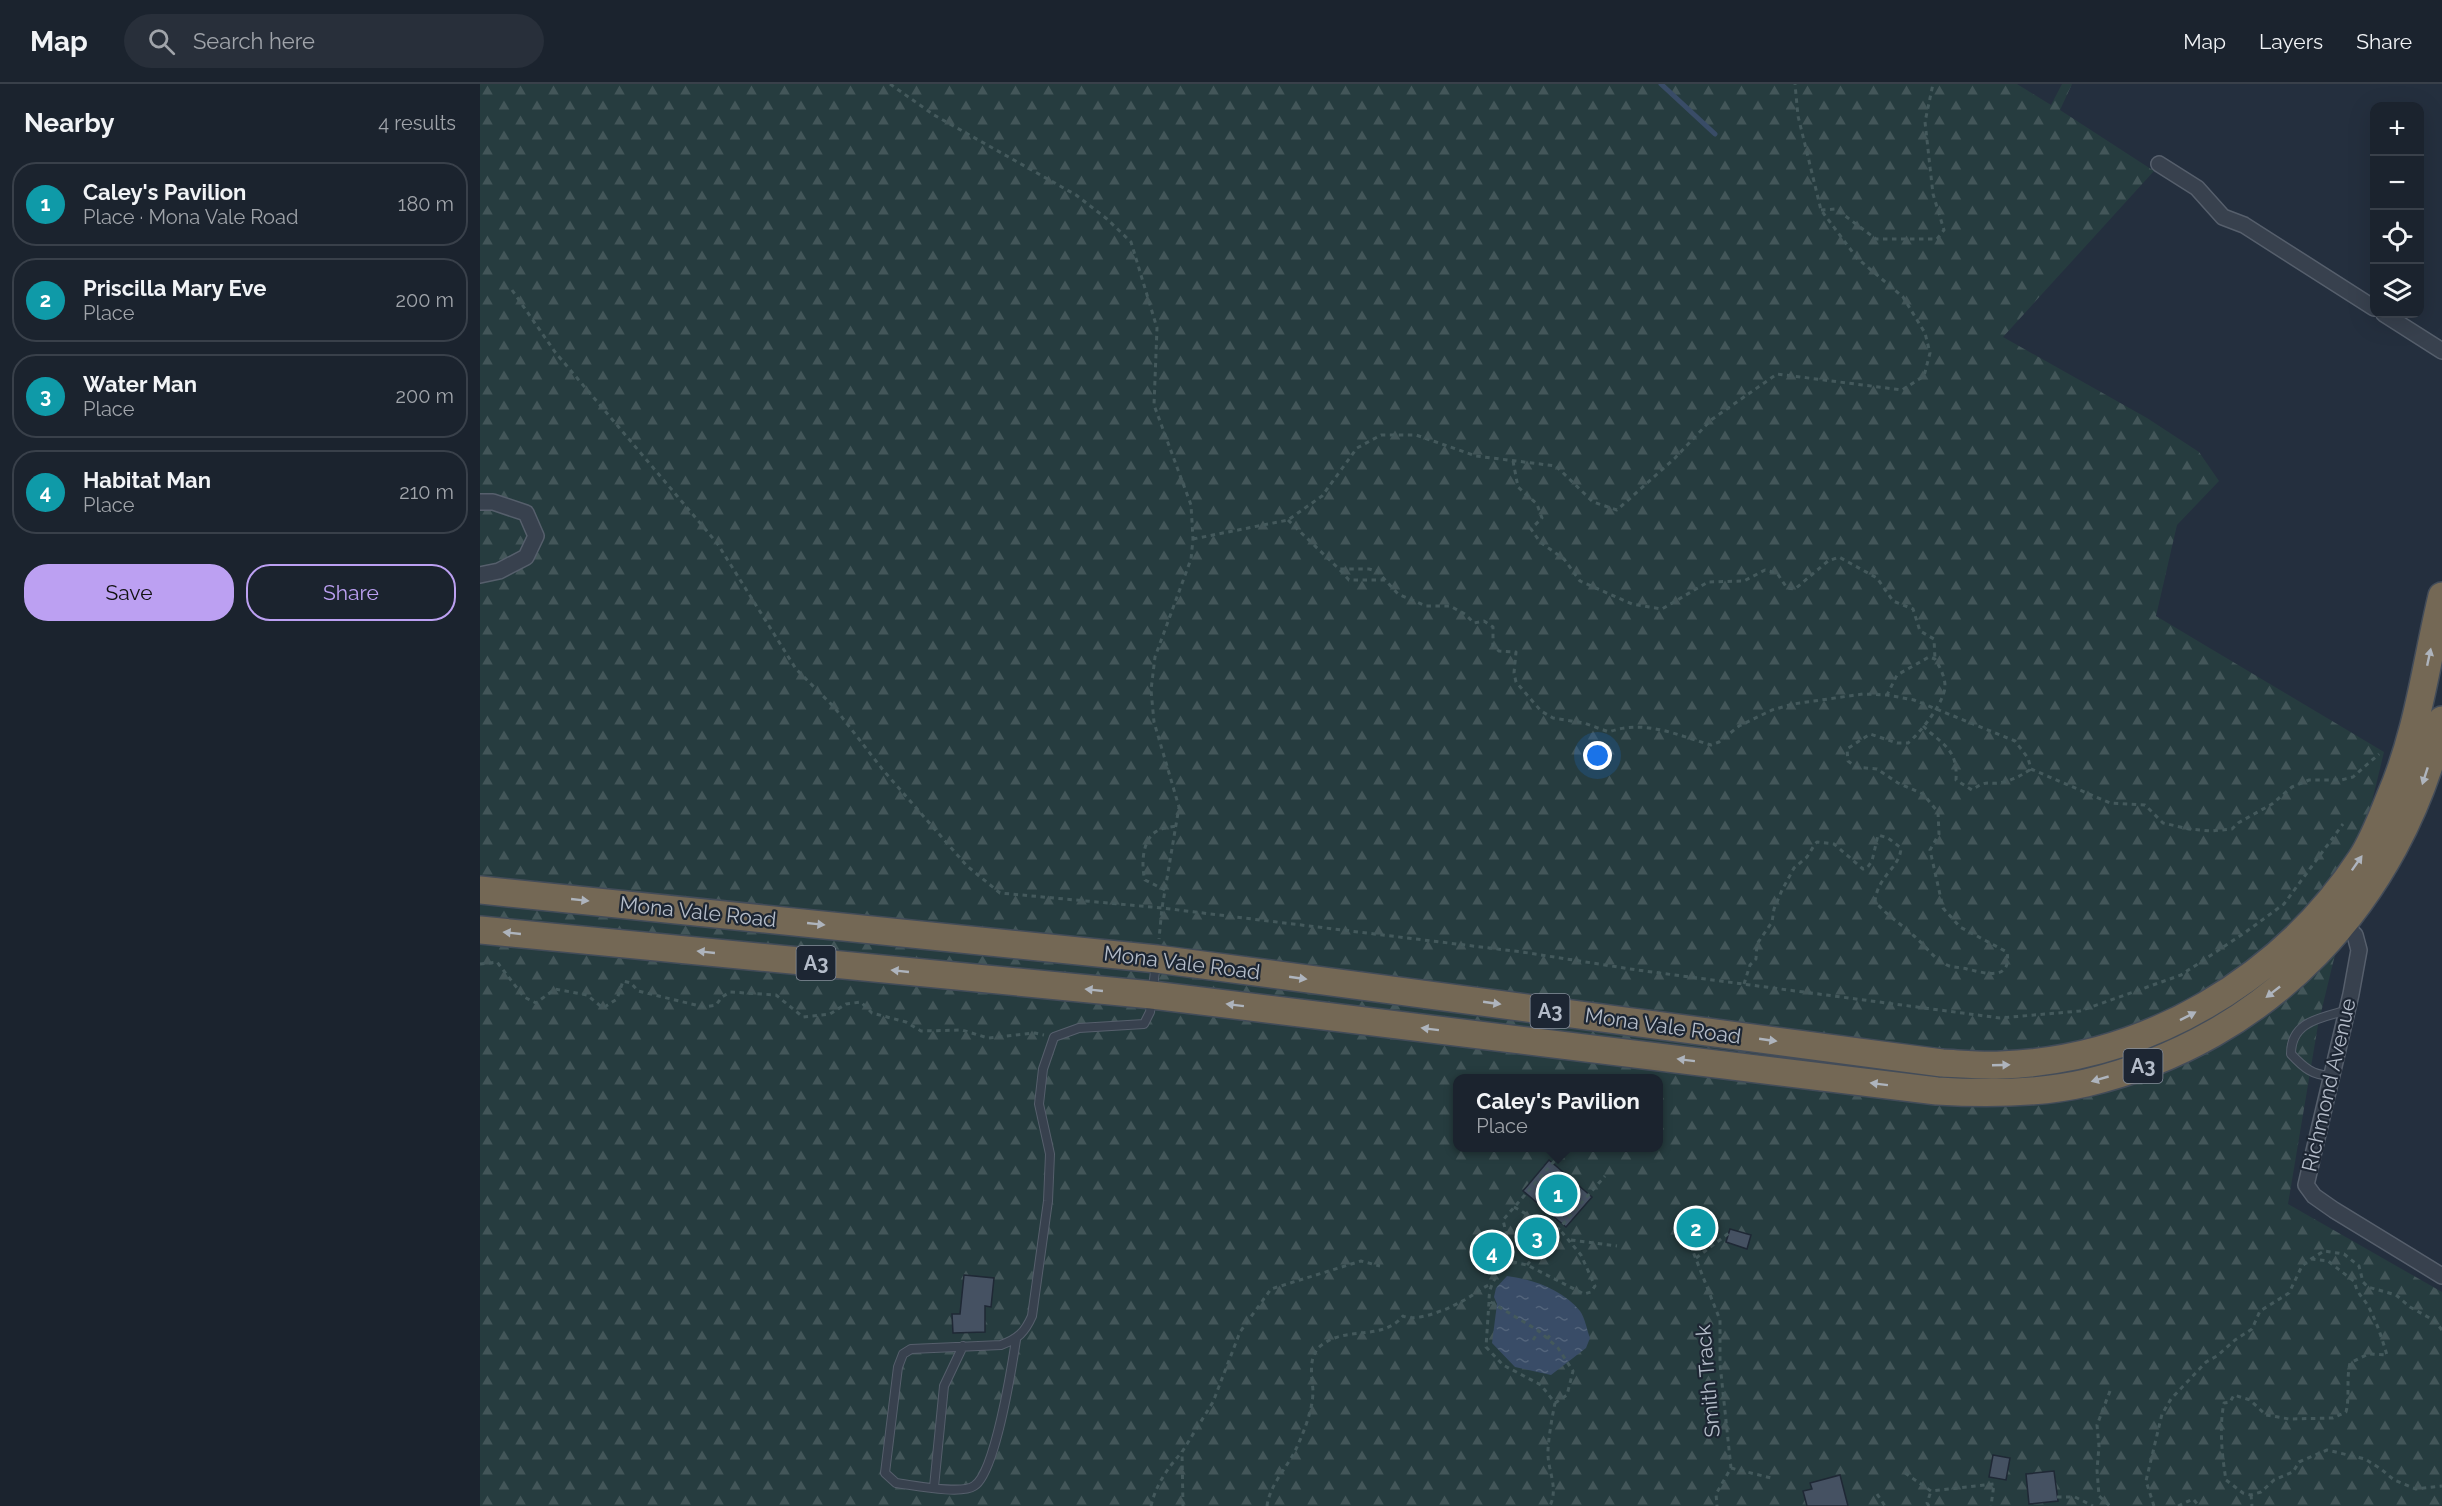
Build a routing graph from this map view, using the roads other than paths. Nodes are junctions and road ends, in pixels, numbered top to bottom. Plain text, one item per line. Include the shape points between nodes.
1 (2159, 164) dead end
2 (2370, 305) edge
3 (2390, 318) edge
4 (2442, 351) edge
5 (480, 502) edge
6 (480, 575) edge
7 (2442, 596) edge
8 (2442, 720) edge
9 (480, 890) edge
10 (2322, 909) junction
11 (2344, 924) junction
12 (480, 930) edge
13 (1157, 959) junction
14 (1152, 995) junction
15 (2348, 1010) junction
16 (2332, 1075) junction
17 (2442, 1276) edge
18 (1016, 1340) junction
19 (963, 1346) junction
20 (934, 1487) junction

1 - 2 street via 2197,188 2223,217 2244,225
3 - 4 street
5 - 6 street via 493,502 526,513 536,536 526,557 499,571
10 -> 7 highway, Mona Vale Road / A3 via 2362,858 2394,787 2418,712
8 -> 11 highway, Mona Vale Road / A3 via 2401,837
9 -> 13 highway, Mona Vale Road / A3
10 - 11 street, Richmond Avenue
13 -> 10 highway, Mona Vale Road / A3 via 1942,1063 2001,1065 2059,1059 2116,1045 2171,1024 2247,980
11 -> 14 highway, Mona Vale Road / A3 via 2272,993 2224,1027 2171,1054 2086,1083 1998,1093 1937,1091
11 - 15 street, Richmond Avenue via 2355,935 2359,950
14 -> 12 highway, Mona Vale Road / A3
13 - 14 lane
14 - 18 lane via 1144,1024 1079,1028 1054,1037 1043,1069 1039,1104 1050,1154 1048,1201 1032,1316
15 - 16 street, Richmond Avenue
15 - 16 lane via 2313,1020 2298,1030 2291,1041 2290,1054 2300,1064 2322,1076
16 - 17 street, Richmond Avenue via 2306,1185 2334,1210
18 - 19 lane via 1001,1345
18 - 20 lane via 999,1428 984,1474 975,1486 964,1490
19 - 20 lane via 944,1386
19 - 20 lane via 911,1348 903,1354 898,1367 885,1473 896,1484

